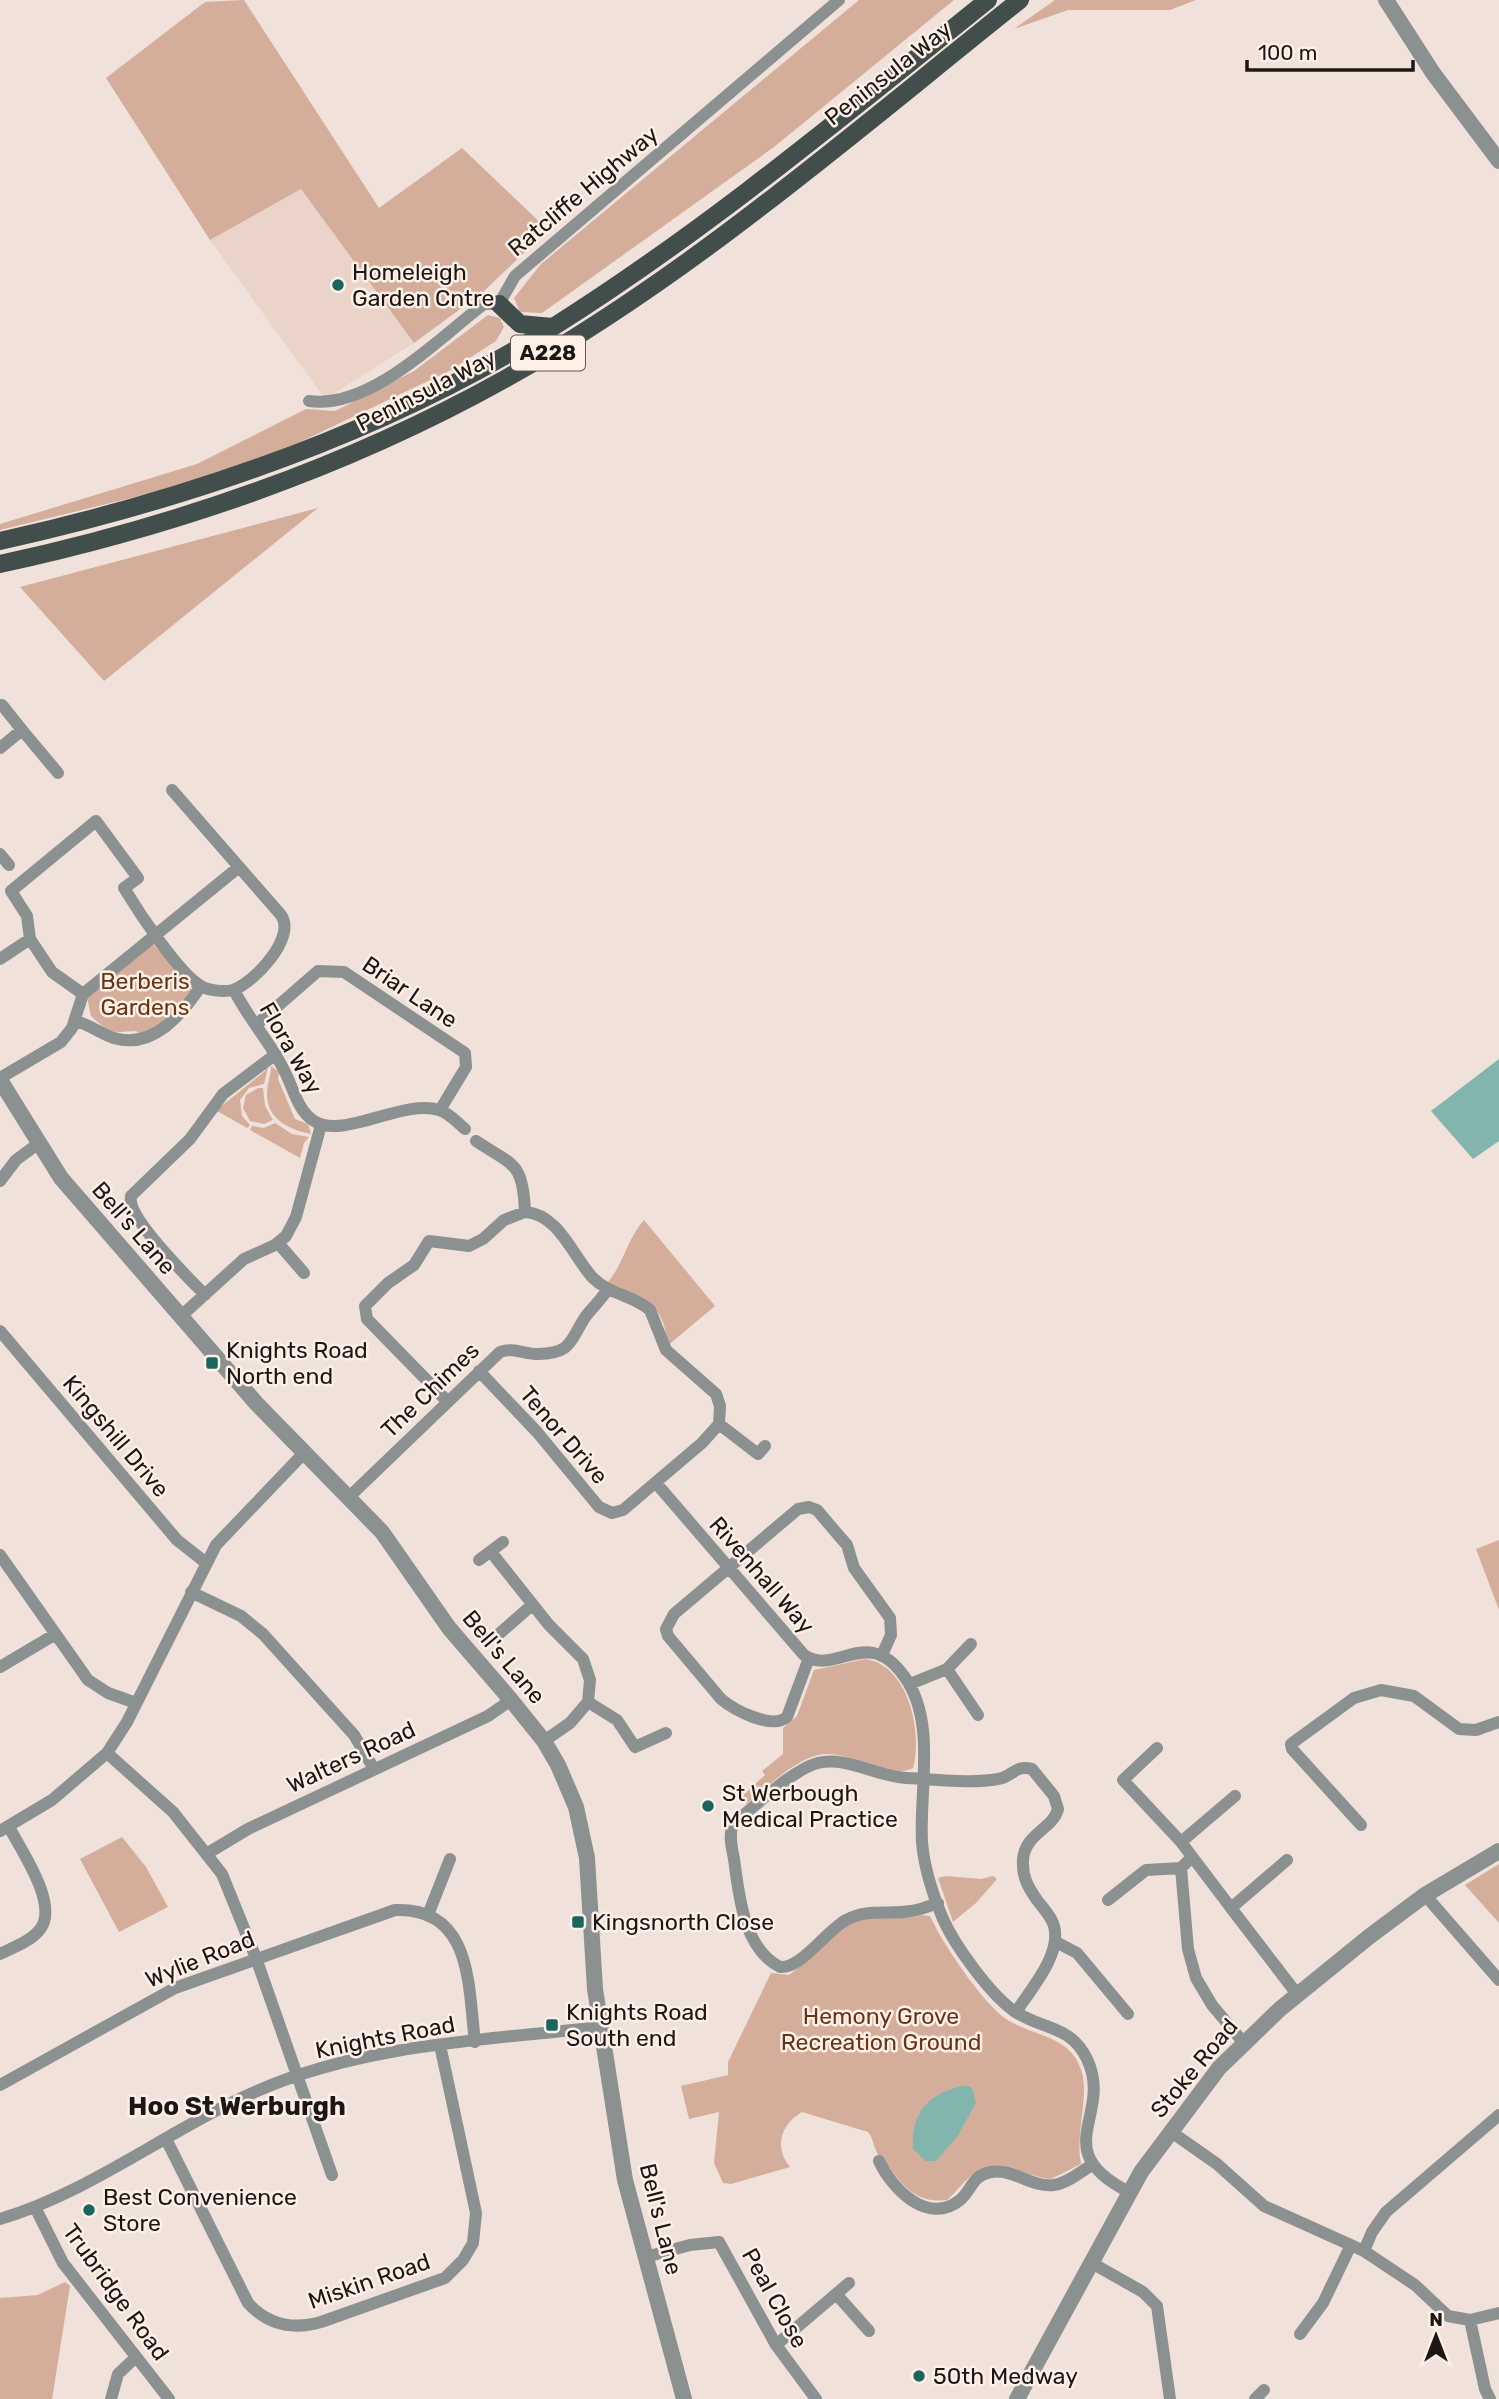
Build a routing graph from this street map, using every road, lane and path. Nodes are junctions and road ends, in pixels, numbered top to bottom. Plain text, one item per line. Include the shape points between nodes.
1 (839, 0) edge
2 (988, 0) edge
3 (1020, 0) edge
4 (1386, 0) edge
5 (1499, 161) edge
6 (499, 304) junction
7 (512, 318) junction
8 (552, 327) junction
9 (483, 367) junction
10 (309, 401) dead end
11 (0, 541) edge
12 (0, 564) edge
13 (2, 705) dead end
14 (22, 730) junction
15 (0, 748) edge
16 (58, 773) dead end
17 (172, 790) dead end
18 (0, 854) edge
19 (9, 865) dead end
20 (239, 867) junction
21 (157, 936) junction
22 (30, 939) junction
23 (0, 959) edge
24 (201, 986) junction
25 (234, 990) junction
26 (83, 994) junction
27 (75, 1021) junction
28 (256, 1025) junction
29 (276, 1054) junction
30 (0, 1079) edge
31 (440, 1110) junction
32 (321, 1125) junction
33 (464, 1129) dead end
34 (476, 1142) dead end
35 (39, 1143) junction
36 (0, 1181) edge
37 (525, 1212) junction
38 (278, 1243) junction
39 (304, 1273) dead end
40 (607, 1290) junction
41 (205, 1295) junction
42 (180, 1317) junction
43 (0, 1331) edge
44 (479, 1371) junction
45 (448, 1402) junction
46 (719, 1424) junction
47 (765, 1446) dead end
48 (303, 1454) junction
49 (656, 1483) junction
50 (349, 1497) junction
51 (503, 1542) dead end
52 (491, 1552) junction
53 (0, 1555) edge
54 (480, 1560) dead end
55 (205, 1562) junction
56 (729, 1569) junction
57 (191, 1592) junction
58 (533, 1605) junction
59 (500, 1633) dead end
60 (54, 1635) junction
61 (971, 1644) dead end
62 (882, 1655) junction
63 (809, 1658) junction
64 (0, 1667) edge
65 (947, 1669) junction
66 (910, 1684) junction
67 (511, 1700) junction
68 (588, 1702) junction
69 (136, 1703) junction
70 (978, 1715) dead end
71 (1499, 1722) edge
72 (666, 1733) dead end
73 (544, 1741) junction
74 (1157, 1748) dead end
75 (107, 1753) junction
76 (374, 1769) junction
77 (922, 1778) junction
78 (1235, 1796) dead end
79 (1360, 1825) dead end
80 (4, 1829) edge
81 (1181, 1842) junction
82 (1499, 1851) edge
83 (208, 1853) junction
84 (450, 1859) dead end
85 (1287, 1860) dead end
86 (1186, 1863) junction
87 (1425, 1895) junction
88 (1108, 1900) dead end
89 (937, 1903) junction
90 (1231, 1908) junction
91 (428, 1915) junction
92 (1056, 1942) junction
93 (0, 1954) edge
94 (256, 1958) junction
95 (1499, 1980) edge
96 (1297, 1994) junction
97 (1016, 2012) junction
98 (1128, 2014) dead end
99 (601, 2027) junction
100 (475, 2042) junction
101 (1243, 2042) junction
102 (440, 2045) junction
103 (297, 2076) junction
104 (0, 2085) edge
105 (1499, 2115) edge
106 (1170, 2131) junction
107 (167, 2141) junction
108 (879, 2161) dead end
109 (1092, 2165) junction
110 (332, 2175) dead end
111 (1129, 2192) junction
112 (35, 2207) junction
113 (0, 2219) edge
114 (1351, 2245) junction
115 (1364, 2251) junction
116 (646, 2257) junction
117 (1090, 2262) junction
118 (849, 2283) dead end
119 (837, 2295) junction
120 (1499, 2313) edge
121 (1471, 2320) junction
122 (869, 2332) dead end
123 (1300, 2333) dead end
124 (776, 2345) junction
125 (136, 2357) junction
126 (111, 2399) edge
127 (169, 2399) edge
128 (684, 2399) edge
129 (816, 2399) edge
130 (1017, 2399) edge
131 (1170, 2399) edge
132 (1490, 2399) edge

1 - 6 street, Ratcliffe Highway via 515,276
2 - 8 main road, Peninsula Way / A228 via 753,187
3 - 12 main road, Peninsula Way / A228 via 693,257 504,380 370,446 284,482 135,531
4 - 5 street
6 - 7 main road
6 - 10 street via 484,304 408,365 353,395 321,403
7 - 8 main road via 520,324
7 - 9 main road via 511,333
8 - 9 main road, Peninsula Way / A228
9 - 11 main road, Peninsula Way / A228 via 366,425 277,461 112,515
13 - 14 street
14 - 15 street
14 - 16 street
17 - 20 street
18 - 19 street
20 - 21 street
20 - 25 street via 284,919 286,930 260,969
21 - 22 street via 124,888 138,877 96,821 11,891 27,916
21 - 24 street
21 - 26 street
22 - 23 street
22 - 26 street via 53,973
24 - 25 street
24 - 27 street via 186,1009 149,1035 114,1038
25 - 28 street, Flora Way
26 - 27 street
27 - 30 street via 61,1042
28 - 29 street, Flora Way
28 - 31 street, Briar Lane via 314,973 327,969 344,972 464,1053 466,1066
29 - 32 street, Flora Way via 305,1113
29 - 41 street via 223,1094 190,1139 131,1196 130,1205 139,1220
30 - 35 street, Bell's Lane
31 - 32 street, Flora Way via 410,1109 338,1126
31 - 33 street
32 - 38 street via 296,1217
34 - 37 street via 516,1166 523,1181
35 - 36 street via 16,1160
35 - 42 street, Bell's Lane via 61,1178
37 - 40 street via 548,1222
37 - 45 street via 498,1224 474,1245 429,1241 414,1265 365,1306 367,1319
38 - 39 street
38 - 41 street via 244,1259
40 - 44 street, The Chimes via 569,1344 540,1354 504,1350
40 - 46 street via 650,1310 666,1350 716,1394
41 - 42 street
42 - 48 street, Bell's Lane
43 - 55 street, Kingshill Drive via 177,1540
44 - 45 street, The Chimes
44 - 49 street, Tenor Drive via 601,1509 622,1510
45 - 50 street, The Chimes
46 - 47 street via 758,1454
46 - 49 street, Tenor Drive
48 - 50 street, Bell's Lane
48 - 55 street via 227,1531
49 - 56 street, Rivenhall Way
50 - 67 street, Bell's Lane via 382,1532 449,1628
51 - 52 street
52 - 54 street
52 - 58 street
53 - 60 street
55 - 57 street
56 - 62 street via 798,1509 817,1510 847,1545 854,1568 890,1618 891,1635
56 - 63 street, Rivenhall Way
56 - 63 street via 666,1625 668,1636 720,1699 771,1721 785,1720
57 - 69 street
57 - 76 street via 241,1616 263,1633 354,1735
58 - 59 street
58 - 68 street via 583,1659 590,1680
60 - 64 street
60 - 69 street via 88,1679 107,1693
61 - 65 street
62 - 63 street, Rivenhall Way via 862,1651 824,1661
62 - 66 street
65 - 66 street
65 - 70 street
66 - 77 street via 921,1713
67 - 73 street, Bell's Lane
67 - 76 street, Walters Road via 488,1716
68 - 72 street via 617,1720 635,1747
68 - 73 street via 570,1723
69 - 75 street
71 - 79 street via 1476,1730 1459,1729 1422,1700 1397,1690 1373,1691 1345,1703 1292,1744 1292,1749
73 - 99 street, Bell's Lane via 570,1790 585,1843
74 - 81 street via 1124,1780
75 - 80 street via 69,1788
75 - 83 street via 173,1812
76 - 83 street, Walters Road
77 - 89 street via 923,1850
77 - 89 street via 879,1775 842,1763 822,1762 807,1768 735,1823 731,1836 736,1881 753,1937 774,1964 784,1967 795,1964 852,1917 878,1911 911,1912
77 - 92 street via 996,1780 1020,1768 1034,1772 1057,1802 1057,1812 1027,1844 1023,1873 1053,1922
78 - 81 street
80 - 93 street via 45,1897 47,1910 37,1933
81 - 86 street
82 - 87 street, Stoke Road
83 - 94 street via 230,1890
84 - 91 street
85 - 90 street
86 - 88 street via 1146,1870
86 - 90 street
86 - 101 street via 1188,1949 1196,1978
87 - 95 street
87 - 96 street, Stoke Road
89 - 97 street via 949,1932 999,1998
90 - 96 street
91 - 94 street, Wylie Road via 386,1912
91 - 100 street via 448,1929 462,1950
92 - 97 street
92 - 98 street via 1077,1952
94 - 103 street
94 - 104 street, Wylie Road via 156,1997
96 - 101 street, Stoke Road
97 - 109 street via 1063,2032 1087,2059 1092,2084 1086,2142
99 - 100 street, Knights Road
99 - 116 street, Bell's Lane via 625,2180
100 - 102 street, Knights Road
101 - 106 street, Stoke Road
102 - 103 street, Knights Road via 345,2061
102 - 107 street, Miskin Road via 476,2213 473,2243 445,2278 321,2322 281,2324 248,2303
103 - 107 street, Knights Road via 230,2103
103 - 110 street
105 - 115 street via 1386,2212
106 - 111 street, Stoke Road
106 - 114 street via 1217,2164 1264,2206
107 - 112 street, Knights Road
108 - 109 street via 905,2196 932,2208 958,2201 972,2181 989,2172 1049,2185
109 - 111 street
111 - 117 street, Stoke Road
112 - 113 street, Knights Road
112 - 125 street, Trubridge Road via 63,2263
114 - 115 street
114 - 123 street via 1323,2303
115 - 121 street via 1415,2285 1448,2316
116 - 124 street, Peal Close via 719,2242
116 - 128 street, Bell's Lane
117 - 130 street, Stoke Road
117 - 131 street via 1143,2292 1157,2306
118 - 119 street
119 - 122 street
119 - 124 street
120 - 121 street
121 - 132 street
124 - 129 street, Peal Close
125 - 126 street via 116,2376
125 - 127 street, Trubridge Road

